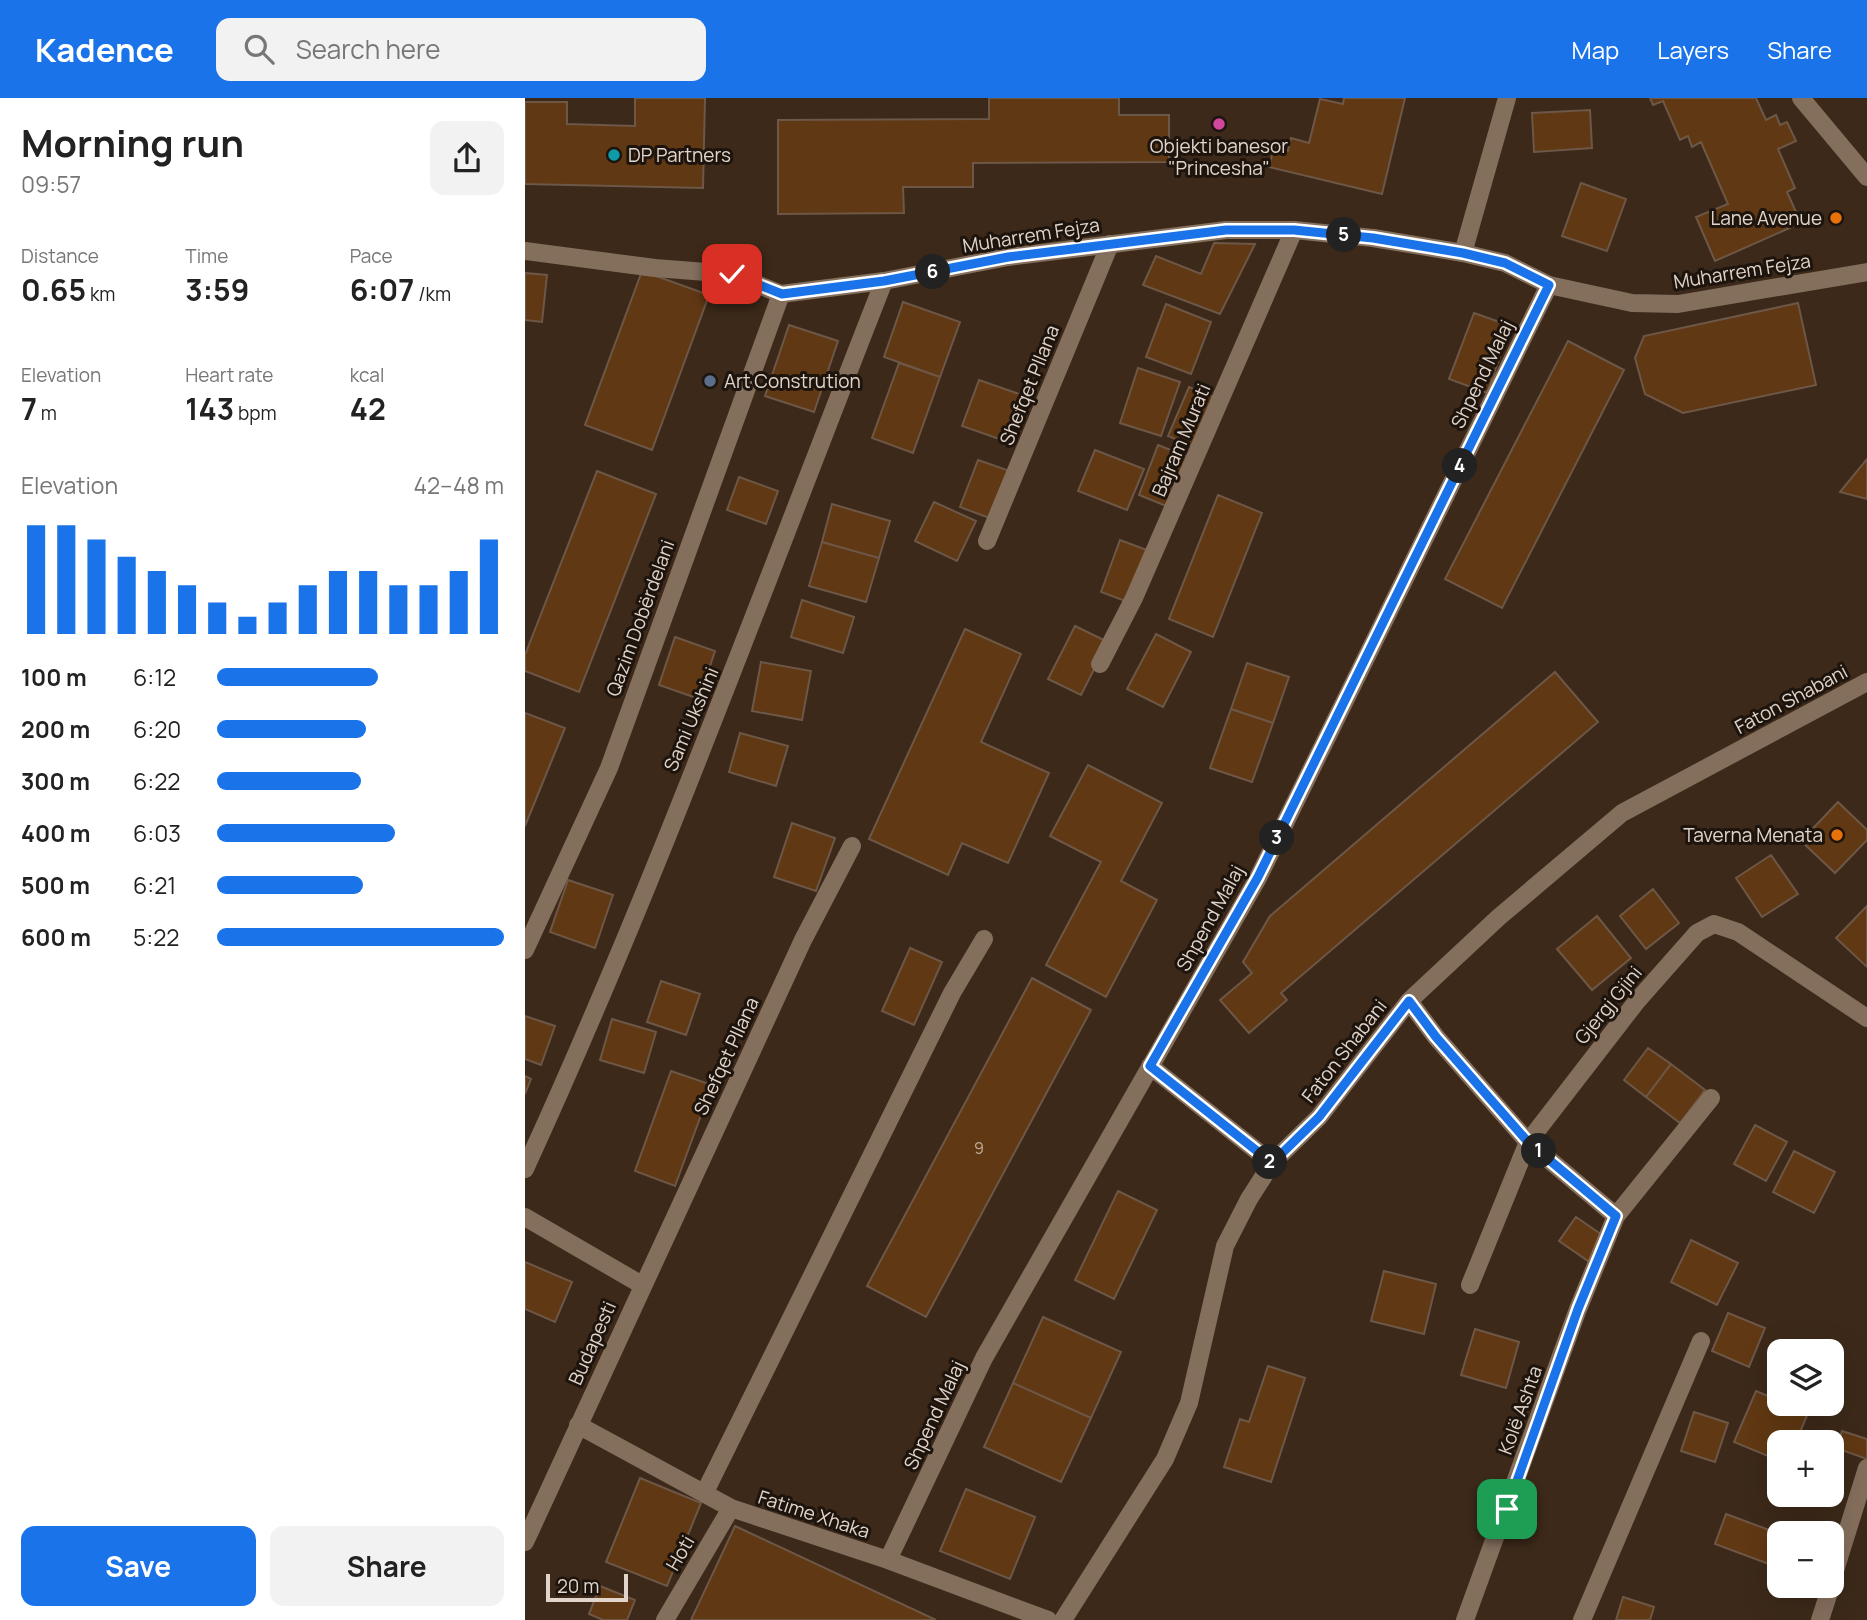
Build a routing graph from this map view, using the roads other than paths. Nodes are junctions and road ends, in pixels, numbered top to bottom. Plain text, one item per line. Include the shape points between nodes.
1 (1507, 98) edge
2 (1801, 98) edge
3 (1867, 177) edge
4 (1294, 230) junction
5 (1109, 244) junction
6 (525, 251) edge
7 (1463, 253) junction
8 (1867, 272) edge
9 (884, 281) junction
10 (1549, 285) junction
11 (782, 294) junction
12 (987, 541) dead end
13 (1100, 664) dead end
14 (1867, 682) edge
15 (852, 846) dead end
16 (984, 939) dead end
17 (525, 950) edge
18 (1409, 1001) junction
19 (1867, 1018) edge
20 (1150, 1066) junction
21 (1711, 1098) dead end
22 (1528, 1142) junction
23 (1272, 1163) junction
24 (525, 1169) edge
25 (1616, 1216) junction
26 (525, 1217) edge
27 (642, 1285) junction
28 (1470, 1285) dead end
29 (1702, 1341) dead end
30 (578, 1425) junction
31 (1867, 1468) edge
32 (705, 1492) junction
33 (731, 1508) junction
34 (525, 1542) edge
35 (1844, 1542) edge
36 (888, 1560) junction
37 (1827, 1598) edge
38 (665, 1620) edge
39 (1048, 1620) edge
40 (1063, 1620) edge
41 (1465, 1620) edge
42 (1582, 1620) edge
43 (1820, 1620) edge

1 - 7 street
2 - 3 street
4 - 5 street, Muharrem Fejza via 1226,230
4 - 7 street, Muharrem Fejza
4 - 13 street, Bajram Murati via 1134,598
5 - 9 street, Muharrem Fejza via 1008,257
5 - 12 street, Shefqet Pllana
6 - 11 street, Muharrem Fejza via 732,274
7 - 10 street, Muharrem Fejza via 1505,263
8 - 10 street, Muharrem Fejza via 1678,304 1632,303
9 - 11 street, Muharrem Fejza
9 - 24 street, Sami Ukshini via 747,640
10 - 20 street, Shpend Malaj via 1258,877
11 - 17 street, Qazim Dobërdelani via 609,768
14 - 18 street, Faton Shabani via 1622,813
15 - 27 street, Shefqet Pllana via 803,940
16 - 32 street via 946,1005
18 - 22 street
18 - 23 street, Faton Shabani via 1319,1117
19 - 22 street, Gjergj Gjini via 1738,932 1714,925 1697,933 1637,1001
20 - 23 street
20 - 36 street, Shpend Malaj via 984,1358
21 - 25 street, Kolë Ashta
22 - 25 street
22 - 28 street, Gjergj Gjini
23 - 40 street, Faton Shabani via 1225,1247 1189,1403 1165,1460
25 - 41 street, Kolë Ashta
26 - 27 street
27 - 30 street, Budapesti
29 - 42 street
30 - 32 street, Fatime Xhaka
30 - 34 street, Budapesti
31 - 35 street
32 - 33 street, Fatime Xhaka
33 - 36 street, Fatime Xhaka
33 - 38 street, Hoti
36 - 39 street, Fatime Xhaka
37 - 43 street

